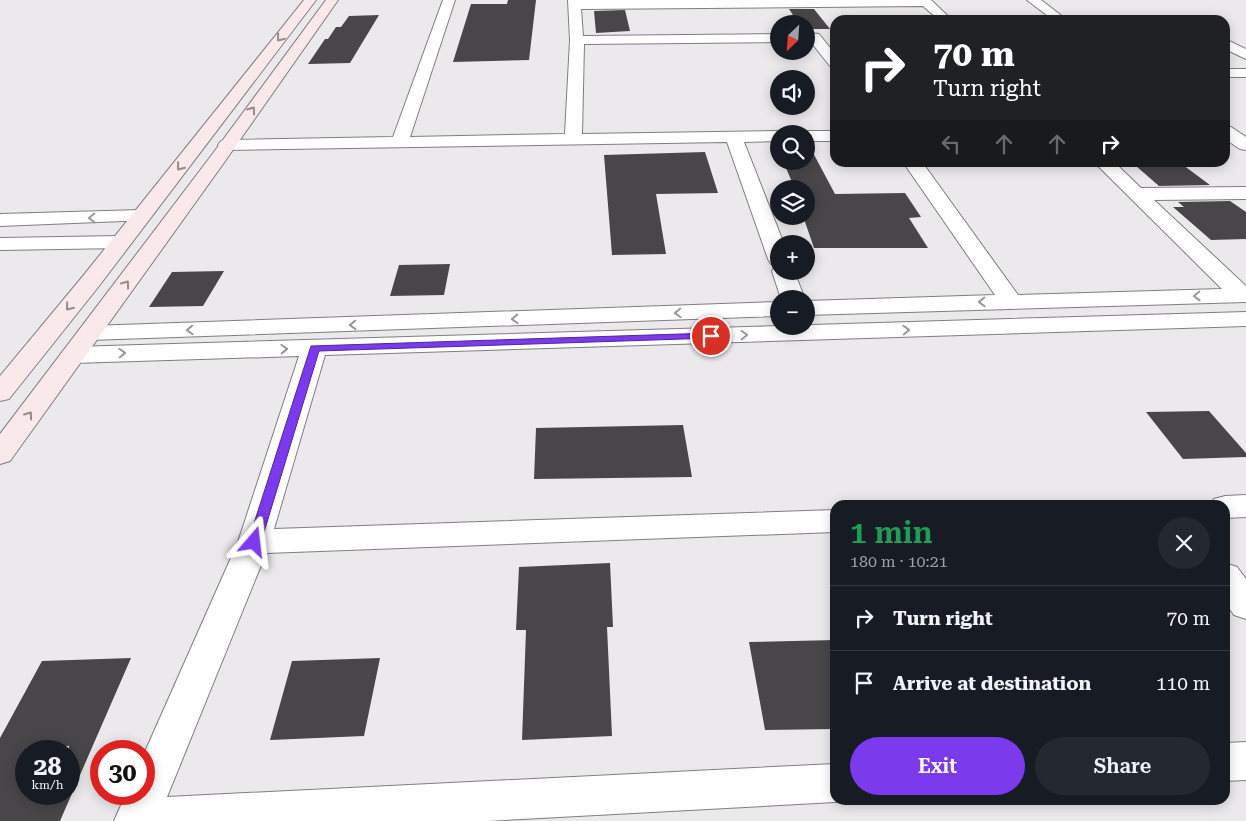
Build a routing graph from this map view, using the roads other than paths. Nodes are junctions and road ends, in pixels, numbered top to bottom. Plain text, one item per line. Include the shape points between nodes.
1 (310, 0) edge
2 (332, 0) edge
3 (449, 0) edge
4 (1034, 0) edge
5 (796, 1) edge
6 (925, 1) edge
7 (684, 2) edge
8 (575, 3) edge
9 (940, 15) edge
10 (1054, 15) edge
11 (816, 37) edge
12 (770, 38) edge
13 (1230, 38) edge
14 (577, 40) junction
15 (1246, 55) edge
16 (830, 56) edge
17 (1230, 73) edge
18 (1246, 73) edge
19 (1230, 134) edge
20 (770, 136) edge
21 (815, 136) edge
22 (830, 136) edge
23 (734, 137) junction
24 (573, 140) junction
25 (399, 142) junction
26 (227, 145) junction
27 (1246, 145) edge
28 (916, 167) edge
29 (1108, 167) edge
30 (1246, 193) edge
31 (1138, 194) junction
32 (141, 216) junction
33 (0, 220) edge
34 (770, 235) edge
35 (121, 242) junction
36 (0, 244) edge
37 (1244, 295) edge
38 (1012, 301) junction
39 (815, 308) edge
40 (770, 309) edge
41 (1246, 319) edge
42 (90, 333) junction
43 (314, 348) junction
44 (73, 355) junction
45 (0, 393) edge
46 (0, 454) edge
47 (1246, 506) edge
48 (1230, 507) edge
49 (830, 521) edge
50 (254, 542) junction
51 (1230, 583) edge
52 (1246, 604) edge
53 (1246, 761) edge
54 (1230, 762) edge
55 (830, 783) edge
56 (136, 820) edge

1 -> 32 street
26 -> 2 street
3 - 25 street
4 - 10 street
5 - 6 street
5 - 7 street
6 - 9 street
7 - 8 street
8 - 14 street
11 - 16 street
12 - 14 street
13 - 15 street
14 - 24 street
17 - 18 street
19 - 27 street
20 - 23 street
21 - 22 street
23 - 24 street
23 - 34 street
24 - 25 street
25 - 26 street
42 -> 26 street
28 - 38 street
29 - 31 street
30 - 31 street
31 - 37 street
32 -> 33 street
32 - 35 street
35 - 36 street
35 -> 45 street
37 -> 38 street
38 -> 39 street
40 -> 42 street
43 -> 41 street
42 - 44 street
44 -> 43 street
43 - 50 street
46 -> 44 street
47 - 48 street
49 - 50 street
50 - 56 street
51 - 52 street
53 - 54 street
55 - 56 street

